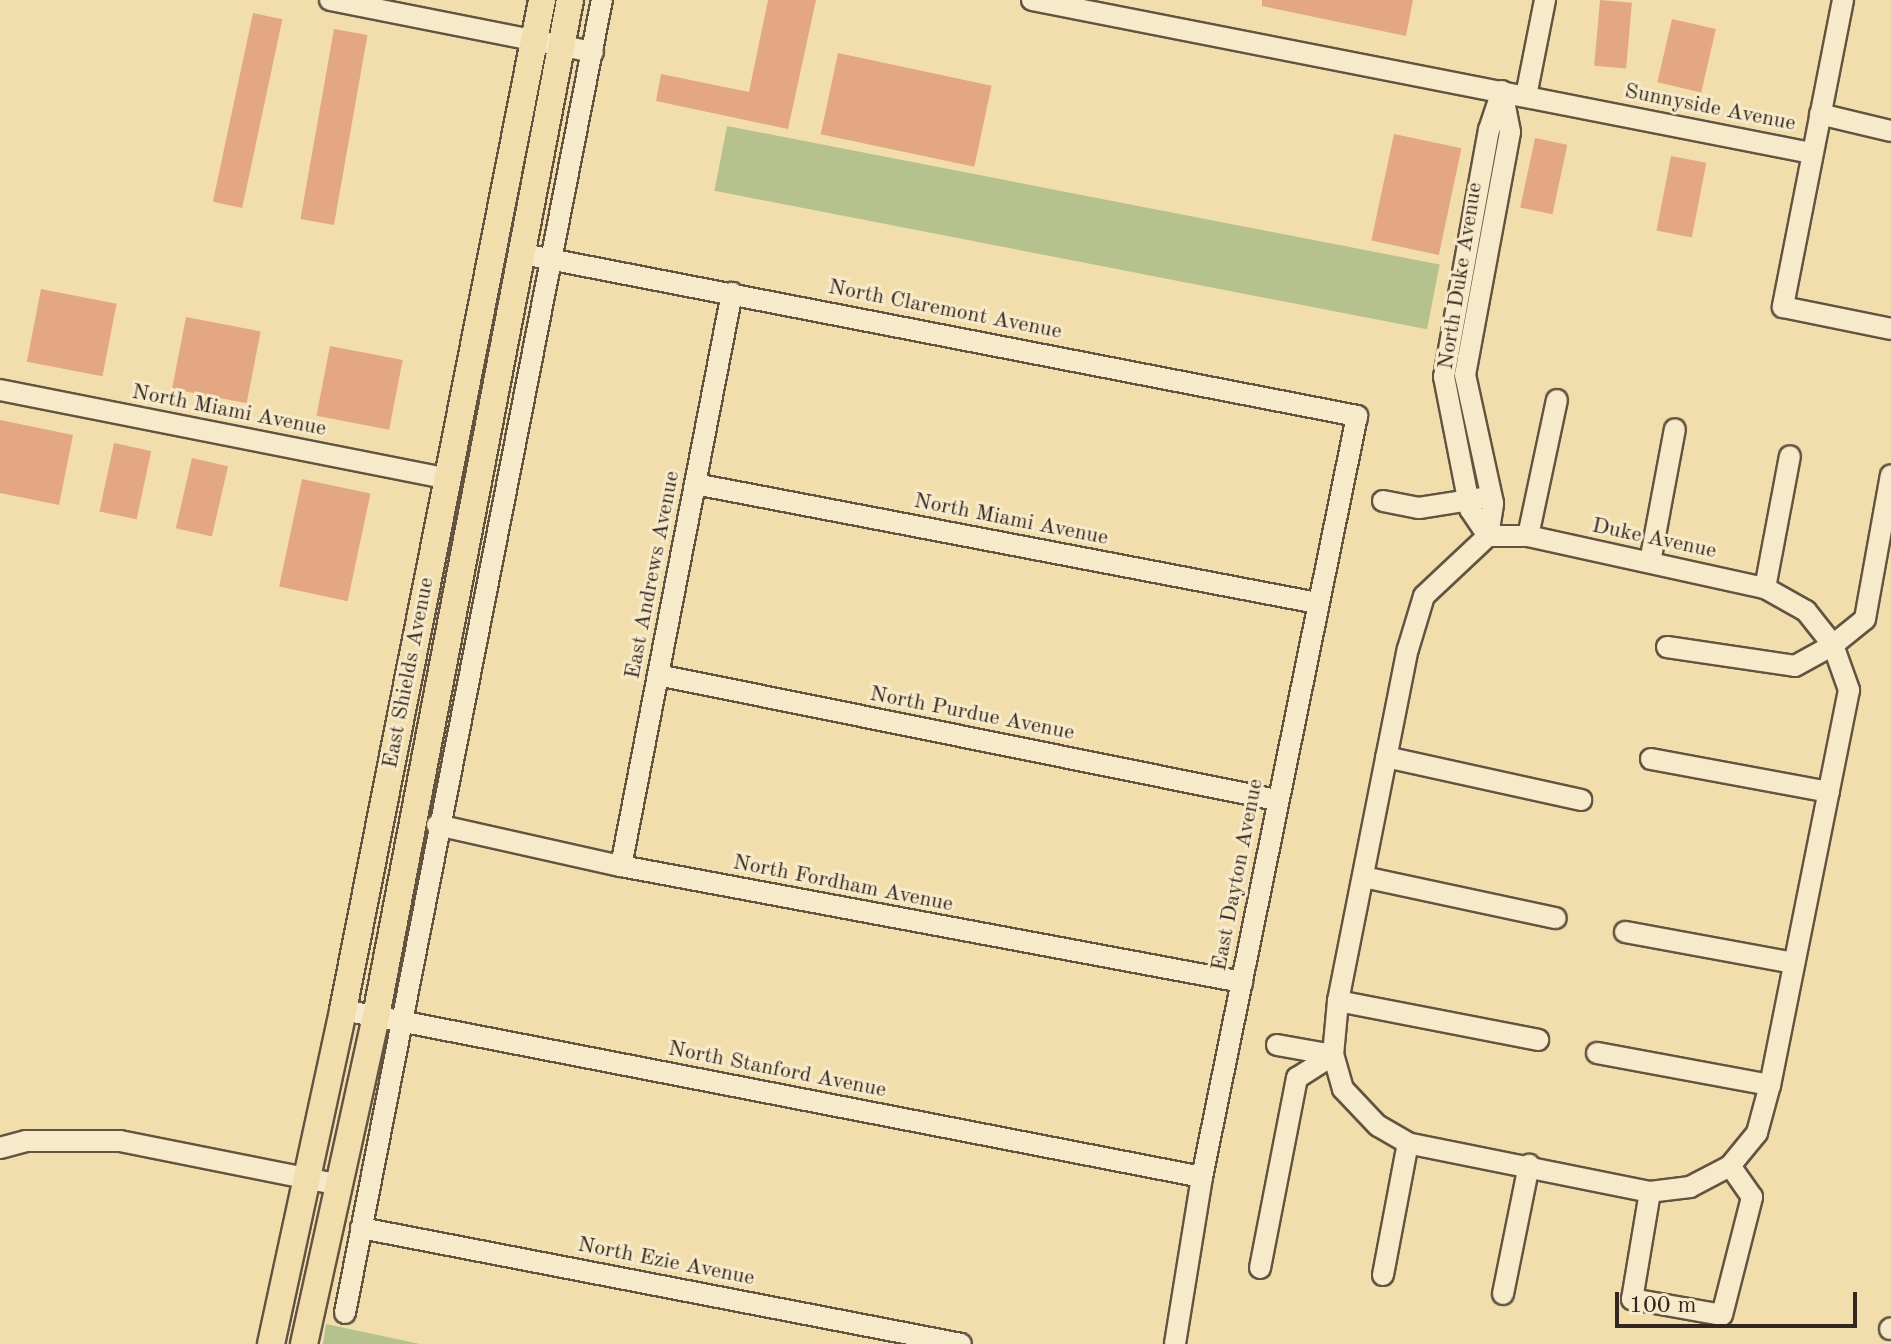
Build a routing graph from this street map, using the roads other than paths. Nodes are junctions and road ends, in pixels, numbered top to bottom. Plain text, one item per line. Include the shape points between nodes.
1 (330, 0) edge
2 (542, 0) edge
3 (570, 0) edge
4 (602, 0) edge
5 (1032, 0) edge
6 (1545, 0) edge
7 (1843, 0) edge
8 (1062, 3) edge
9 (534, 43) junction
10 (561, 47) junction
11 (593, 52) junction
12 (1502, 91) junction
13 (1526, 96) junction
14 (1820, 114) junction
15 (1891, 131) edge
16 (1811, 153) junction
17 (523, 254) junction
18 (553, 260) junction
19 (732, 293) junction
20 (1891, 329) edge
21 (0, 390) edge
22 (1557, 400) dead end
23 (1357, 416) joint
24 (1675, 429) dead end
25 (1790, 456) dead end
26 (1891, 475) edge
27 (448, 479) junction
28 (695, 484) junction
29 (1490, 496) junction
30 (1383, 501) dead end
31 (1470, 501) junction
32 (1488, 536) junction
33 (1528, 536) junction
34 (1650, 562) junction
35 (1765, 588) junction
36 (1317, 603) junction
37 (1833, 645) junction
38 (1667, 647) dead end
39 (658, 675) junction
40 (1386, 757) junction
41 (1651, 759) dead end
42 (1829, 792) junction
43 (1277, 800) junction
44 (1581, 800) dead end
45 (437, 825) junction
46 (621, 866) junction
47 (1364, 877) junction
48 (1556, 918) dead end
49 (1625, 932) dead end
50 (1794, 963) junction
51 (1242, 982) junction
52 (1338, 1001) junction
53 (343, 1010) junction
54 (388, 1019) junction
55 (1538, 1040) dead end
56 (1277, 1045) dead end
57 (1597, 1053) dead end
58 (1333, 1055) junction
59 (1770, 1085) junction
60 (1408, 1143) junction
61 (0, 1148) edge
62 (1529, 1165) junction
63 (1730, 1166) junction
64 (1202, 1177) junction
65 (308, 1178) junction
66 (336, 1184) junction
67 (1650, 1192) junction
68 (361, 1228) junction
69 (1260, 1268) dead end
70 (1383, 1275) dead end
71 (1503, 1294) dead end
72 (345, 1313) dead end
73 (271, 1344) edge
74 (304, 1344) edge
75 (961, 1344) edge
76 (1175, 1344) edge

1 - 9 street
2 - 9 main road, East Shields Avenue
3 - 10 main road, East Shields Avenue
4 - 11 street, East Shields Avenue
5 - 8 street
6 - 13 street
7 - 14 street
8 - 12 street
9 - 10 street
9 - 27 main road, East Shields Avenue
10 - 11 street
10 - 17 main road, East Shields Avenue
11 - 18 street, East Shields Avenue
12 - 13 street
12 - 29 street, North Duke Avenue via 1510,132 1465,375
12 - 31 street, North Duke Avenue via 1489,130 1444,377
13 - 16 street, Sunnyside Avenue
14 - 15 street
14 - 16 street
16 - 20 street, Sunnyside Avenue via 1783,307
17 - 18 street, North Claremont Avenue
17 - 54 main road, East Shields Avenue via 427,734
18 - 19 street, North Claremont Avenue
18 - 45 street, East Shields Avenue
19 - 23 street, North Claremont Avenue
19 - 28 street, East Andrews Avenue
21 - 27 street, North Miami Avenue
22 - 33 street
23 - 36 street, East Dayton Avenue
24 - 34 street
25 - 35 street
26 - 37 street via 1865,619
27 - 53 main road, East Shields Avenue
28 - 36 street, North Miami Avenue
28 - 39 street, East Andrews Avenue
29 - 31 street
29 - 32 street, North Duke Avenue
30 - 31 street via 1419,508
31 - 32 street, North Duke Avenue
32 - 33 street, Duke Avenue
32 - 40 street, Duke Avenue via 1424,596
33 - 34 street, Duke Avenue
34 - 35 street, Duke Avenue
35 - 37 street, Duke Avenue via 1806,611
36 - 43 street, East Dayton Avenue
37 - 38 street via 1795,666
37 - 42 street, Duke Avenue via 1849,690
39 - 43 street, North Purdue Avenue
39 - 46 street, East Andrews Avenue
40 - 44 street
40 - 47 street, Duke Avenue
41 - 42 street
42 - 50 street, Duke Avenue
43 - 51 street, East Dayton Avenue
45 - 46 street, North Fordham Avenue
45 - 54 street, East Shields Avenue
46 - 51 street, North Fordham Avenue
47 - 48 street
47 - 52 street, Duke Avenue
49 - 50 street
50 - 59 street, Duke Avenue
51 - 64 street, East Dayton Avenue
52 - 55 street
52 - 58 street, Duke Avenue
53 - 54 street, North Stanford Avenue
53 - 65 main road, East Shields Avenue
54 - 64 street, North Stanford Avenue
54 - 66 main road, East Shields Avenue
54 - 68 street, East Shields Avenue
56 - 58 street
57 - 59 street
58 - 60 street, Duke Avenue via 1343,1089 1378,1126
58 - 69 street via 1297,1078
59 - 63 street, Duke Avenue via 1757,1133
60 - 62 street, Duke Avenue
60 - 70 street
61 - 65 street via 26,1141 120,1141
62 - 67 street, Duke Avenue
62 - 71 street
63 - 67 street, Duke Avenue via 1690,1187
63 - 67 street via 1752,1197 1722,1315 1632,1299
64 - 76 street, East Dayton Avenue
65 - 66 street
65 - 73 main road, East Shields Avenue
66 - 74 main road, East Shields Avenue
68 - 72 street, East Shields Avenue
68 - 75 street, North Ezie Avenue

